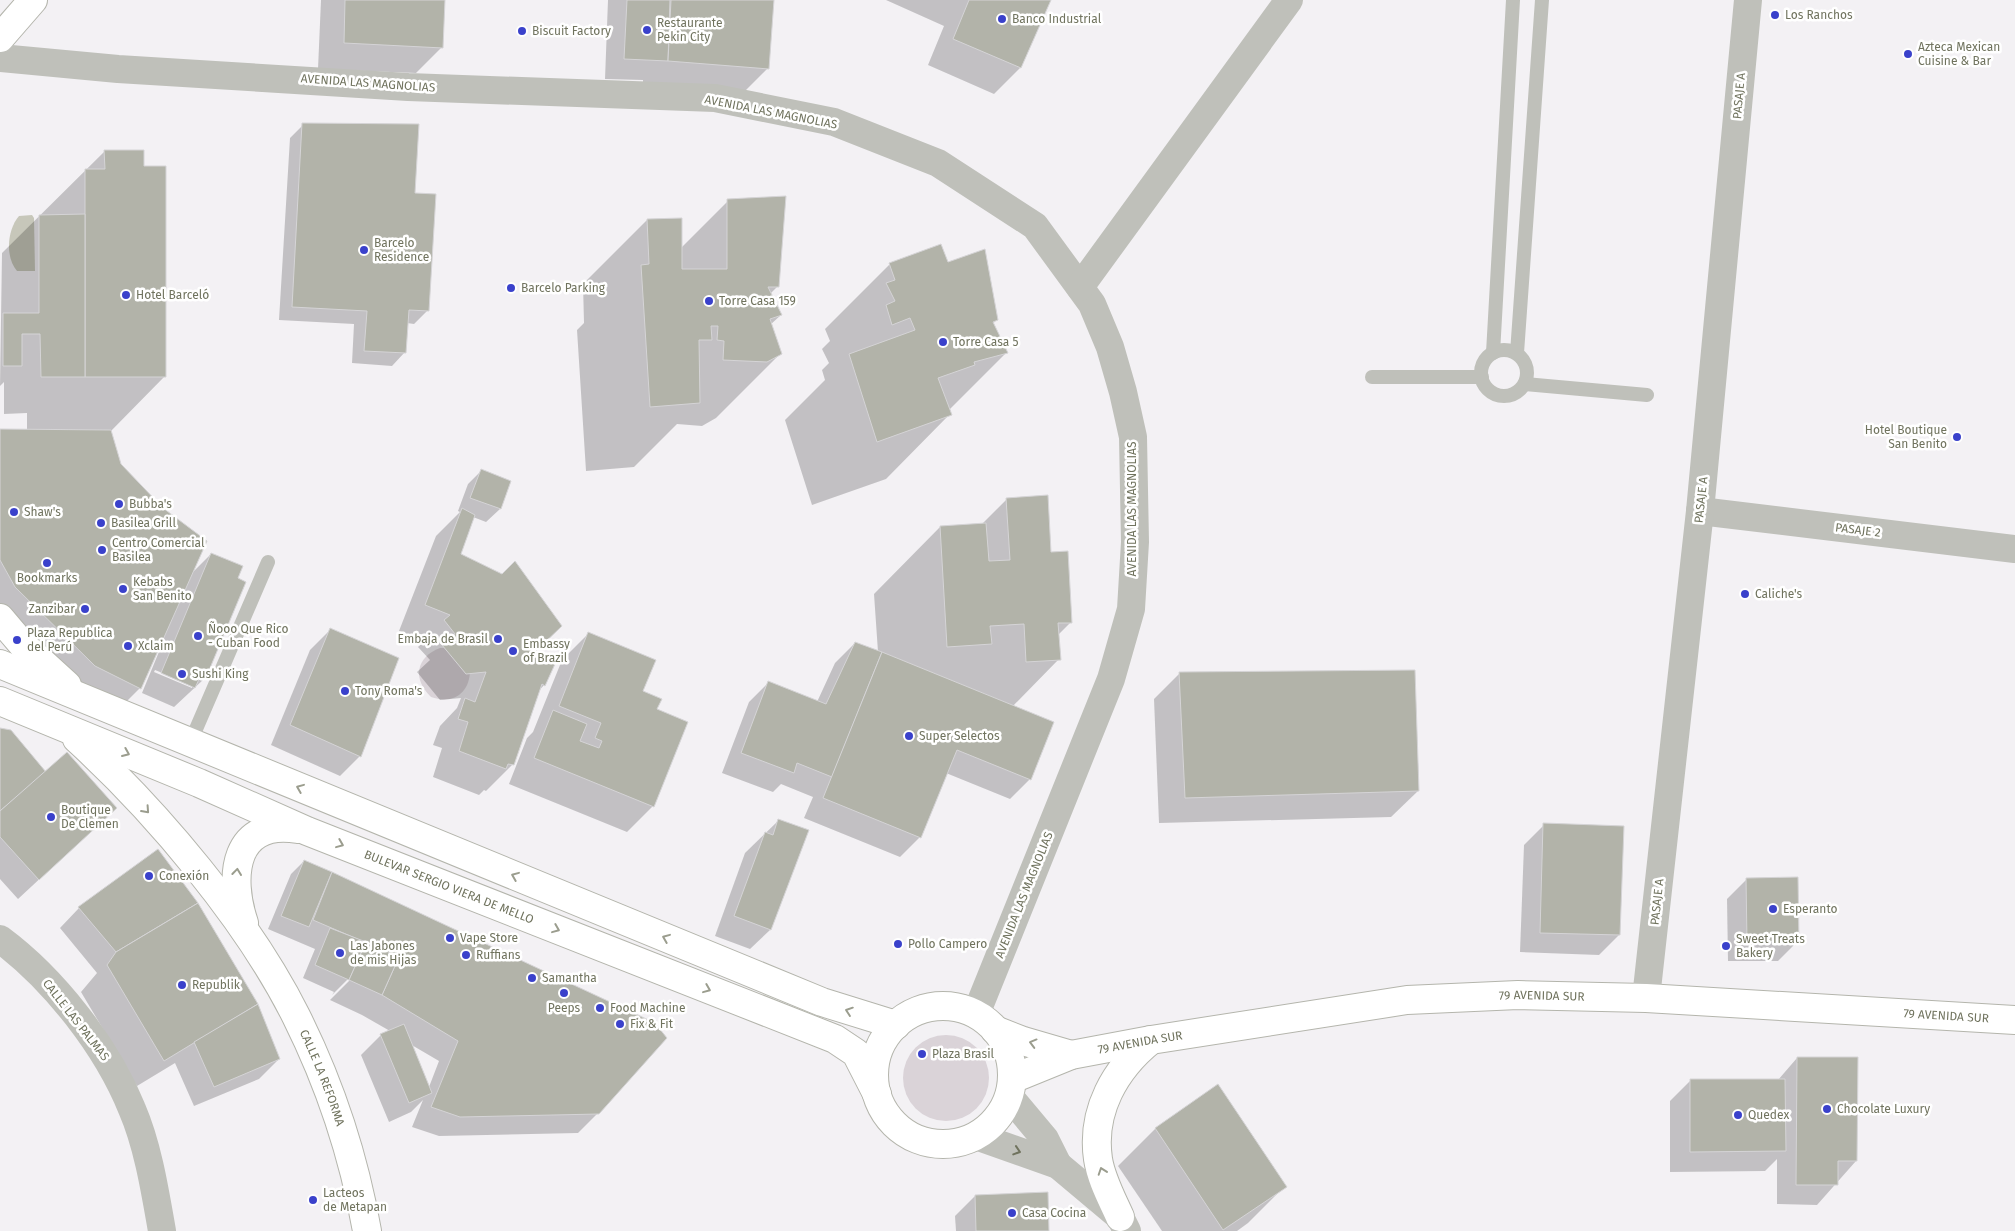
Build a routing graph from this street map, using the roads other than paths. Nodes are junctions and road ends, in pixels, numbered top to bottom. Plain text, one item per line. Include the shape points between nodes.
1 (33, 0) edge
2 (1289, 0) edge
3 (1514, 0) edge
4 (1542, 0) edge
5 (1748, 0) edge
6 (0, 38) edge
7 (0, 58) edge
8 (1080, 287) junction
9 (1493, 353) junction
10 (1517, 353) junction
11 (1372, 377) dead end
12 (1482, 377) junction
13 (1524, 384) junction
14 (1647, 395) dead end
15 (1700, 511) junction
16 (2015, 549) edge
17 (268, 562) dead end
18 (0, 618) edge
19 (0, 664) edge
20 (81, 698) junction
21 (0, 701) edge
22 (63, 726) junction
23 (190, 743) junction
24 (307, 830) junction
25 (248, 936) junction
26 (0, 939) edge
27 (1646, 998) junction
28 (2015, 1020) edge
29 (985, 1022) junction
30 (896, 1025) junction
31 (1152, 1040) junction
32 (1071, 1055) junction
33 (1010, 1088) junction
34 (877, 1094) junction
35 (976, 1136) junction
36 (1058, 1165) junction
37 (1123, 1224) edge
38 (162, 1231) edge
39 (367, 1231) edge

1 - 6 main road
2 - 8 street
3 - 9 lane
4 - 10 lane
5 - 15 street, PASAJE A
7 - 8 street, AVENIDA LAS MAGNOLIAS via 408,87 714,98 834,122 938,162 1035,226
8 - 29 street, AVENIDA LAS MAGNOLIAS via 1092,304 1110,346 1133,437 1131,610 1111,678
9 - 10 lane via 1502,350
9 - 12 lane via 1482,368
10 - 13 lane via 1526,366
11 - 12 lane
12 - 13 lane via 1485,386 1501,396 1518,391
13 - 14 lane
15 - 16 street, PASAJE 2
15 - 27 street, PASAJE A
17 - 23 lane
18 - 20 main road via 22,644
19 - 20 main road
20 - 23 main road
21 - 22 main road, BULEVAR SERGIO VIERA DE MELLO
22 -> 24 main road, BULEVAR SERGIO VIERA DE MELLO
22 -> 25 main road, CALLE LA REFORMA via 148,811
30 -> 23 main road via 822,1002
25 -> 24 main road, CALLE LA REFORMA via 235,886 236,867 242,851 252,838 266,829 282,826
24 -> 34 main road, BULEVAR SERGIO VIERA DE MELLO via 835,1039 856,1054
25 - 39 main road, CALLE LA REFORMA via 296,1016 331,1094 359,1186
26 - 38 street, CALLE LAS PALMAS via 18,952 49,984 110,1063 133,1110
27 - 28 main road, 79 AVENIDA SUR
27 - 31 main road, 79 AVENIDA SUR via 1518,995 1407,1000
29 - 30 main road via 952,1006 912,1013
32 -> 29 main road, 79 AVENIDA SUR
29 - 33 main road via 1008,1051
30 - 34 main road via 884,1040 877,1057 874,1076
31 - 32 main road, 79 AVENIDA SUR
37 -> 31 main road via 1098,1161 1101,1110 1121,1070
32 - 33 main road, 79 AVENIDA SUR
33 - 35 main road via 1002,1111
33 - 36 street via 1045,1139
34 - 35 main road via 886,1113 899,1128 916,1139 945,1144
35 -> 36 street
36 - 37 street

